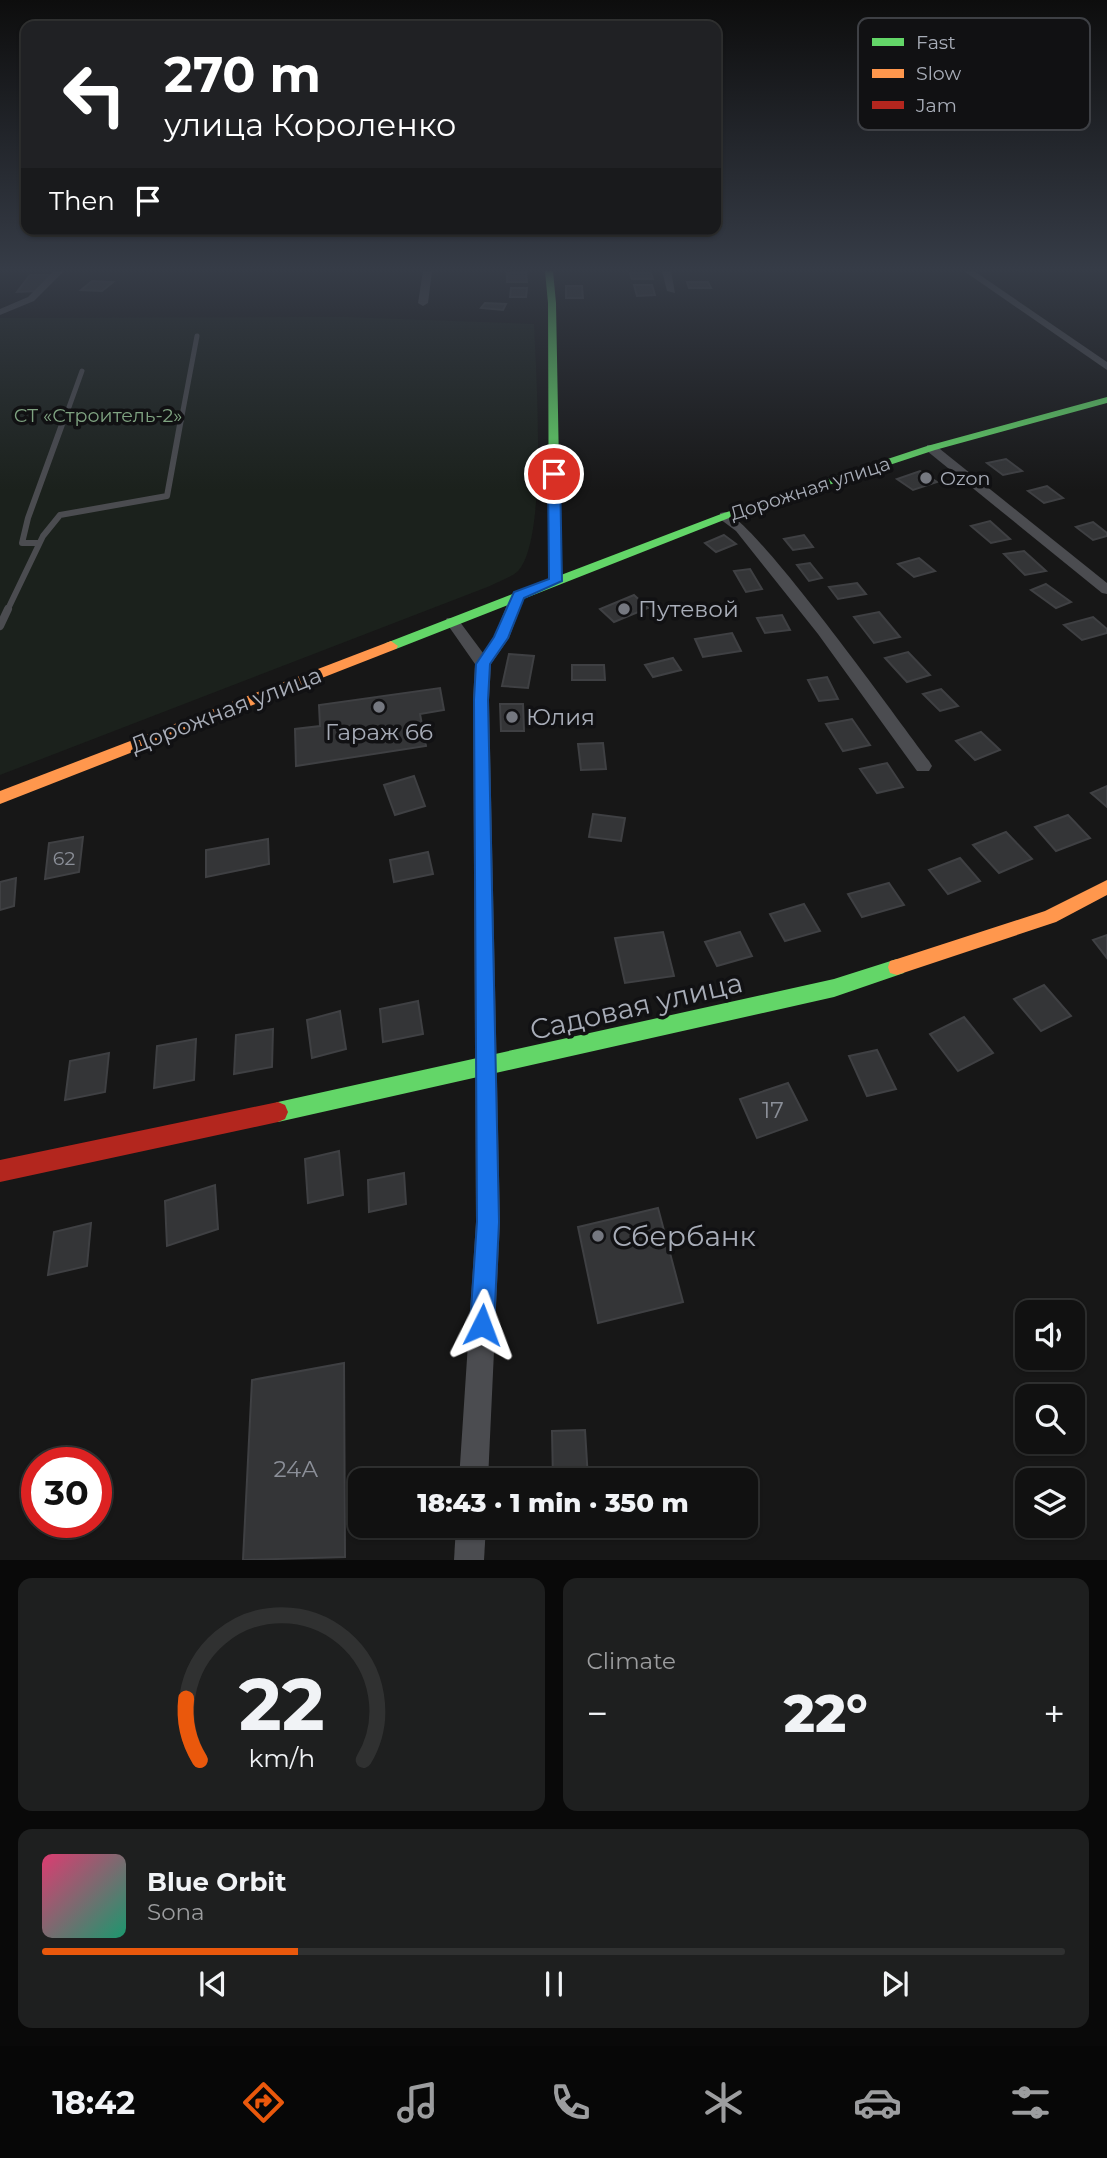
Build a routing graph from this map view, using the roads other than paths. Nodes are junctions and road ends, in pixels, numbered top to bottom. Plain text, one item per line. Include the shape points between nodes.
1 (196, 344) edge
2 (552, 344) edge
3 (1073, 344) edge
4 (1107, 367) edge
5 (82, 371) dead end
6 (1107, 400) edge
7 (931, 448) junction
8 (725, 516) junction
9 (39, 543) junction
10 (555, 581) junction
11 (1107, 590) edge
12 (518, 595) junction
13 (452, 621) junction
14 (0, 626) edge
15 (483, 664) junction
16 (923, 766) dead end
17 (0, 797) edge
18 (1107, 887) edge
19 (484, 1068) junction
20 (0, 1171) edge
21 (474, 1468) edge
22 (470, 1538) edge
23 (469, 1559) edge

1 - 9 lane via 167,496 60,515
2 - 10 street
3 - 4 street
5 - 9 lane via 22,543
6 - 7 street, Дорожная улица
7 - 8 street, Дорожная улица
7 - 11 street
8 - 10 street, Дорожная улица
8 - 16 street via 741,528 823,631
9 - 14 lane
10 - 12 street, Дорожная улица
12 - 13 street, Дорожная улица
12 - 15 street via 501,638
13 - 15 street
13 - 17 street, Дорожная улица
15 - 19 street
18 - 19 street, Садовая улица via 1050,918 834,988
19 - 20 street, Садовая улица
19 - 21 street via 488,1222
22 - 23 street

